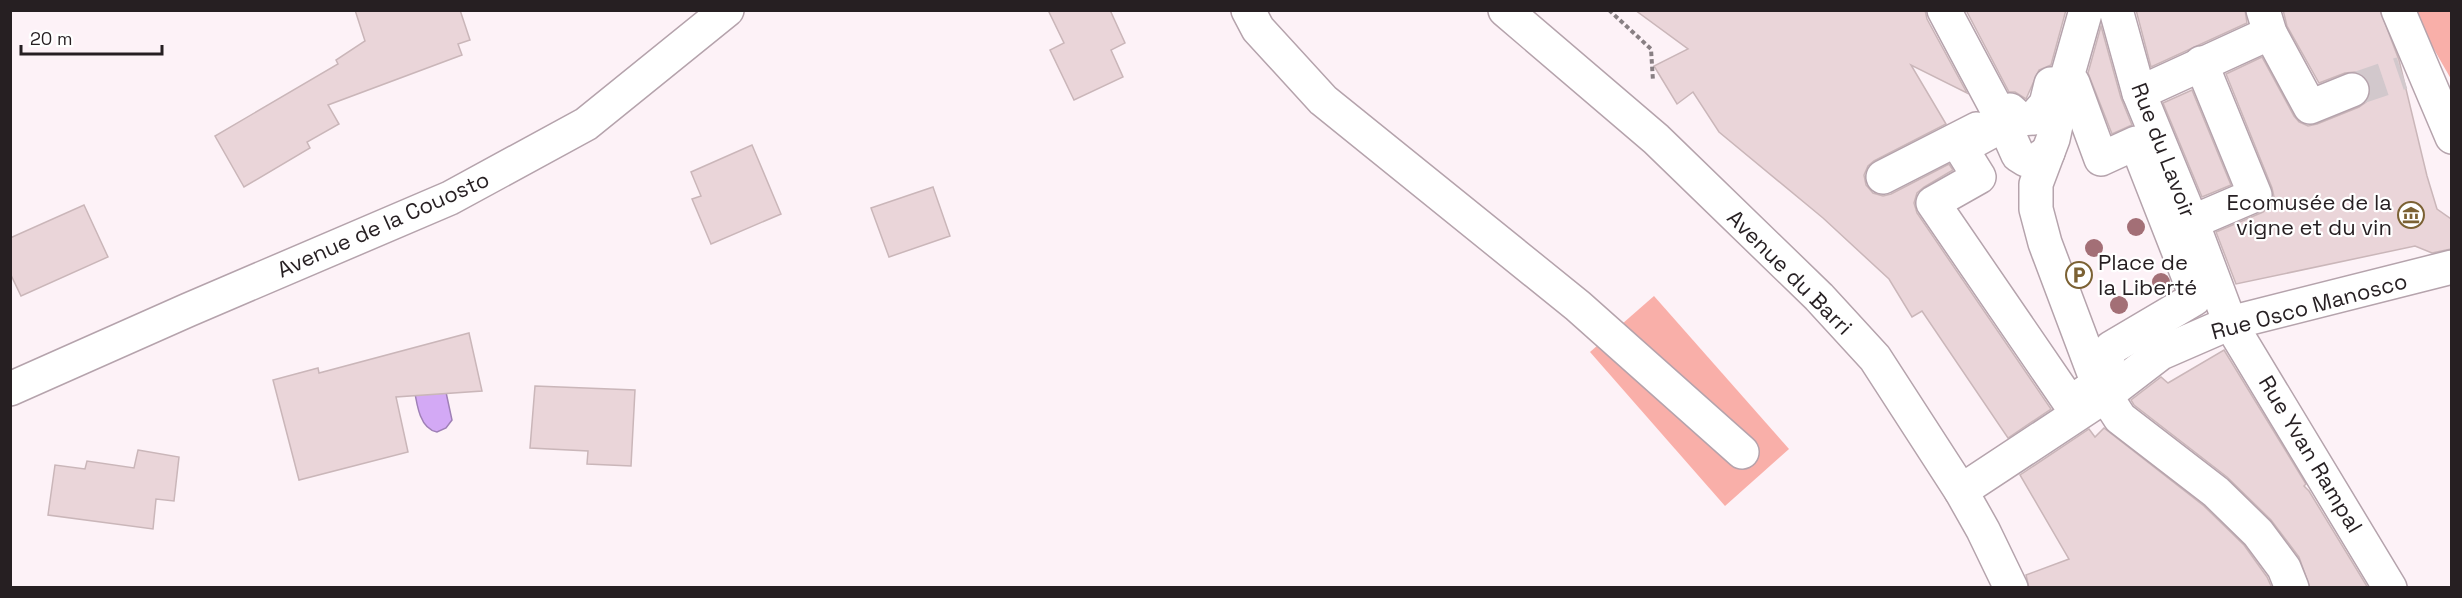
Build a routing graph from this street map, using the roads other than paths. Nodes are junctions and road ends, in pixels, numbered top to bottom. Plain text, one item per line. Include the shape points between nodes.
1 (727, 10) edge
2 (1248, 10) edge
3 (1505, 10) edge
4 (1944, 10) edge
5 (2086, 10) edge
6 (2116, 10) edge
7 (2398, 10) edge
8 (2266, 22) edge
9 (2201, 63) junction
10 (2065, 84) junction
11 (2352, 90) tunnel mouth
12 (2139, 93) junction
13 (2003, 120) junction
14 (2451, 137) edge
15 (2048, 152) junction
16 (1883, 177) dead end
17 (2192, 222) junction
18 (2451, 267) edge
19 (2230, 322) junction
20 (10, 389) edge
21 (2101, 390) junction
22 (1742, 452) dead end
23 (1961, 490) junction
24 (2011, 588) edge
25 (2292, 588) edge
26 (2390, 588) edge

1 - 20 street, Avenue de la Couosto via 586,124 450,198
2 - 22 street via 1258,29 1323,100 1578,306
3 - 23 street, Avenue du Barri via 1656,139 1818,297 1875,358
4 - 13 street
5 - 10 street
6 - 12 street, Rue du Lavoir
7 - 14 street via 2412,70
8 - 9 street
8 - 11 street via 2310,107
9 - 12 street
9 - 17 street via 2255,195
10 - 13 street via 2051,84 2046,104 2034,118 2020,119 2010,110
10 - 15 street
10 - 21 street via 2073,83 2101,159 2136,143 2194,291 2194,299 2188,304 2111,348
12 - 17 street, Rue du Lavoir
13 - 15 street via 2018,155 2035,160
13 - 16 street
13 - 21 street via 1961,148 1979,177 1933,203 2070,403
15 - 21 street via 2036,184 2036,209 2045,243
17 - 19 street, Rue du Lavoir
18 - 19 street, Rue Osco Manosco
19 - 21 street, Rue Osco Manosco via 2161,353
19 - 26 street, Rue Yvan Rampal
21 - 23 street, Rue Osco Manosco
21 - 25 street via 2120,418 2216,492 2258,532 2284,568
23 - 24 street, Avenue du Barri

